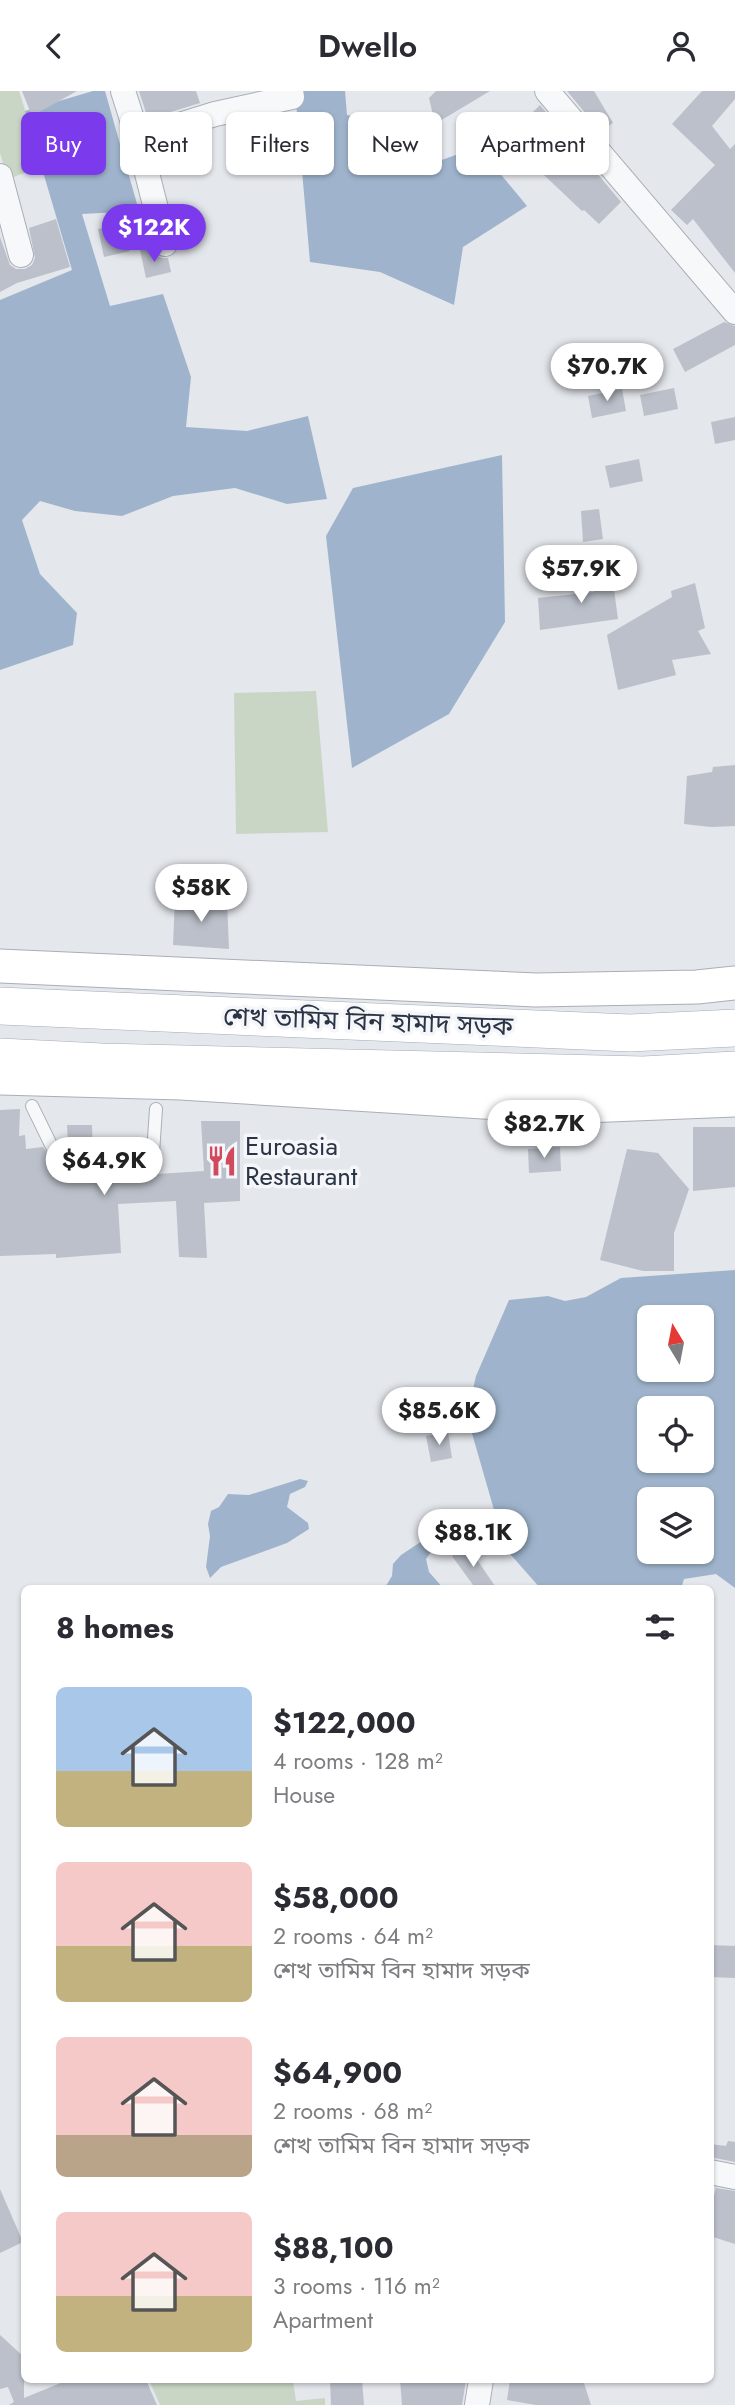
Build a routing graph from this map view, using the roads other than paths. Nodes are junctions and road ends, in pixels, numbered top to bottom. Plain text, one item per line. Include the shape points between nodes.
1 (123, 91) edge
2 (291, 91) edge
3 (547, 91) edge
4 (130, 112) edge
5 (212, 115) edge
6 (147, 175) edge
7 (0, 176) edge
8 (165, 244) dead end
9 (21, 255) dead end
10 (735, 312) edge
11 (0, 966) edge
12 (735, 983) edge
13 (0, 1006) edge
14 (735, 1028) edge
15 (0, 1057) edge
16 (735, 1070) edge
17 (0, 1078) edge
18 (735, 1100) edge
19 (32, 1106) dead end
20 (156, 1109) dead end
21 (714, 2173) edge
22 (735, 2177) edge
23 (481, 2383) edge
24 (477, 2405) edge

1 - 4 street
2 - 5 street via 292,97
3 - 10 street
6 - 8 street
7 - 9 street
11 - 12 main road via 537,990
13 - 14 main road, শেখ তামিম বিন হামাদ সড়ক via 630,1033
15 - 16 main road, শেখ তামিম বিন হামাদ সড়ক via 643,1075
17 - 18 main road via 181,1083 560,1107
19 - 20 lane via 56,1154 105,1173 152,1167
21 - 22 street
23 - 24 street

